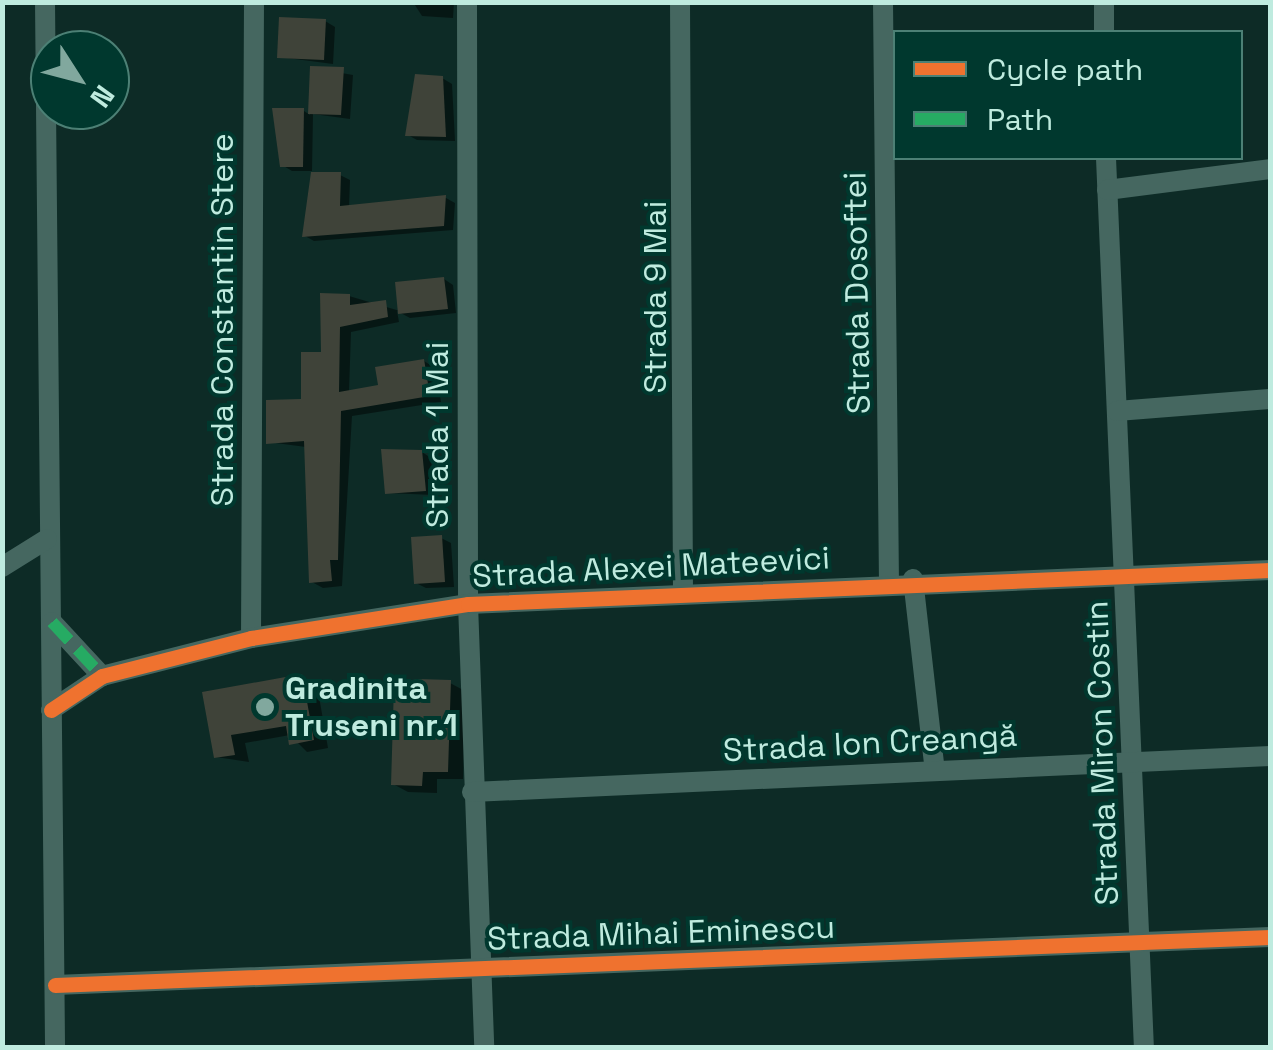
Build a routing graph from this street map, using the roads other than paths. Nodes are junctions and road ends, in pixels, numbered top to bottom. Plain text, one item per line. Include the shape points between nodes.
1 (45, 2) edge
2 (254, 2) edge
3 (466, 2) edge
4 (680, 2) edge
5 (883, 2) edge
6 (1104, 2) edge
7 (1104, 30) edge
8 (1106, 160) edge
9 (1270, 169) edge
10 (1107, 190) junction
11 (1270, 400) edge
12 (1117, 410) junction
13 (47, 539) junction
14 (2, 567) edge
15 (1270, 570) edge
16 (1127, 572) junction
17 (913, 579) junction
18 (889, 582) junction
19 (683, 592) junction
20 (468, 604) junction
21 (52, 622) junction
22 (251, 638) junction
23 (102, 676) junction
24 (52, 710) junction
25 (1270, 756) edge
26 (1134, 760) junction
27 (935, 771) junction
28 (472, 792) junction
29 (1270, 936) edge
30 (1138, 942) junction
31 (482, 968) junction
32 (54, 985) junction
33 (55, 1048) edge
34 (484, 1048) edge
35 (1144, 1048) edge

1 - 13 street
2 - 22 street, Strada Constantin Stere
3 - 20 street, Strada 1 Mai
4 - 19 street, Strada 9 Mai
5 - 18 street, Strada Dosoftei
6 - 7 street
8 - 10 street, Strada Miron Costin
9 - 10 street
10 - 12 street, Strada Miron Costin
11 - 12 street
12 - 16 street, Strada Miron Costin
13 - 14 street
13 - 21 street
15 - 16 street, Strada Alexei Mateevici
16 - 17 street, Strada Alexei Mateevici
16 - 26 street, Strada Miron Costin
17 - 18 street, Strada Alexei Mateevici
17 - 27 street
18 - 19 street, Strada Alexei Mateevici
19 - 20 street, Strada Alexei Mateevici
20 - 22 street, Strada Alexei Mateevici
20 - 28 street, Strada 1 Mai
21 - 23 street
21 - 24 street
22 - 23 street, Strada Alexei Mateevici
23 - 24 street, Strada Alexei Mateevici
24 - 32 street
25 - 26 street, Strada Ion Creangă
26 - 27 street, Strada Ion Creangă
26 - 30 street, Strada Miron Costin
27 - 28 street, Strada Ion Creangă
28 - 31 street, Strada 1 Mai
29 - 30 street, Strada Mihai Eminescu
30 - 31 street, Strada Mihai Eminescu
30 - 35 street, Strada Miron Costin
31 - 32 street, Strada Mihai Eminescu
31 - 34 street, Strada 1 Mai
32 - 33 street

